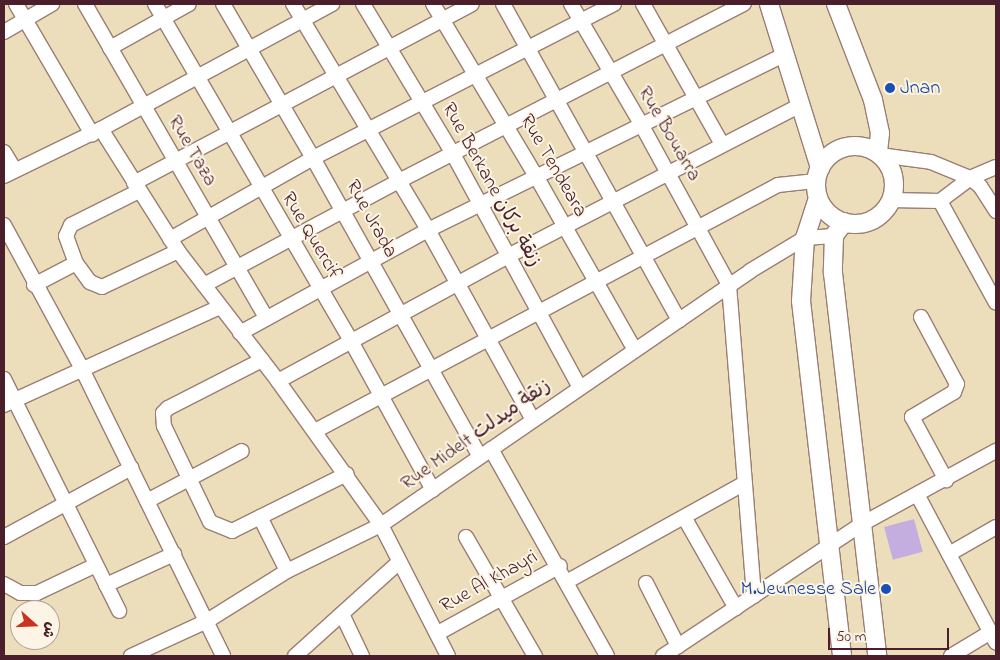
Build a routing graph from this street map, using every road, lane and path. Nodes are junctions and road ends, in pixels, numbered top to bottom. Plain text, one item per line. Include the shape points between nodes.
1 (16, 4) edge
2 (52, 4) edge
3 (85, 4) edge
4 (155, 4) edge
5 (189, 4) edge
6 (223, 4) edge
7 (294, 4) edge
8 (332, 4) edge
9 (363, 4) edge
10 (434, 4) edge
11 (472, 4) edge
12 (503, 4) edge
13 (571, 4) edge
14 (614, 4) edge
15 (643, 4) edge
16 (744, 4) edge
17 (769, 4) edge
18 (836, 4) edge
19 (163, 18) junction
20 (26, 19) junction
21 (302, 19) junction
22 (443, 19) junction
23 (580, 21) junction
24 (4, 32) edge
25 (665, 44) junction
26 (528, 47) junction
27 (110, 48) junction
28 (388, 48) junction
29 (249, 49) junction
30 (784, 55) junction
31 (610, 72) junction
32 (336, 75) junction
33 (475, 75) junction
34 (196, 76) junction
35 (696, 98) junction
36 (557, 99) junction
37 (421, 101) junction
38 (281, 104) junction
39 (800, 105) junction
40 (142, 106) junction
41 (641, 124) junction
42 (506, 125) junction
43 (369, 130) junction
44 (96, 131) junction
45 (227, 133) junction
46 (722, 144) junction
47 (586, 151) junction
48 (4, 152) edge
49 (453, 154) junction
50 (879, 154) junction
51 (313, 158) junction
52 (175, 162) junction
53 (996, 167) edge
54 (9, 173) edge
55 (668, 175) junction
56 (536, 176) junction
57 (970, 178) junction
58 (397, 182) junction
59 (818, 182) junction
60 (136, 187) junction
61 (259, 188) junction
62 (891, 200) junction
63 (940, 201) junction
64 (615, 202) junction
65 (480, 204) junction
66 (342, 211) junction
67 (996, 211) edge
68 (207, 217) junction
69 (4, 225) edge
70 (565, 227) junction
71 (699, 227) junction
72 (839, 229) junction
73 (428, 230) junction
74 (805, 238) junction
75 (290, 239) junction
76 (174, 245) junction
77 (510, 255) junction
78 (644, 257) junction
79 (370, 260) junction
80 (76, 263) junction
81 (237, 267) junction
82 (596, 282) junction
83 (458, 283) junction
84 (34, 285) junction
85 (729, 285) junction
86 (204, 286) junction
87 (319, 287) junction
88 (996, 303) edge
89 (220, 307) junction
90 (401, 313) junction
91 (539, 313) junction
92 (266, 318) junction
93 (921, 318) dead end
94 (679, 320) junction
95 (240, 333) junction
96 (488, 338) junction
97 (351, 341) junction
98 (634, 350) junction
99 (262, 360) junction
100 (81, 367) junction
101 (431, 368) junction
102 (4, 379) edge
103 (278, 381) junction
104 (580, 388) junction
105 (380, 396) junction
106 (9, 402) edge
107 (533, 420) junction
108 (315, 431) junction
109 (242, 451) dead end
110 (486, 453) junction
111 (995, 455) edge
112 (132, 468) junction
113 (347, 474) junction
114 (190, 478) junction
115 (946, 480) junction
116 (745, 483) junction
117 (433, 490) junction
118 (918, 496) junction
119 (147, 501) junction
120 (66, 503) junction
121 (260, 517) junction
122 (684, 517) junction
123 (381, 525) junction
124 (860, 525) junction
125 (996, 527) edge
126 (4, 537) edge
127 (466, 537) dead end
128 (828, 545) junction
129 (174, 554) junction
130 (949, 554) junction
131 (399, 562) junction
132 (96, 565) junction
133 (560, 566) junction
134 (287, 571) junction
135 (568, 582) junction
136 (646, 583) dead end
137 (4, 584) edge
138 (106, 585) junction
139 (754, 596) junction
140 (500, 597) junction
141 (736, 608) junction
142 (119, 611) dead end
143 (342, 614) junction
144 (207, 621) junction
145 (438, 633) junction
146 (993, 637) edge
147 (678, 646) junction
148 (131, 656) edge
149 (224, 656) edge
150 (295, 656) edge
151 (362, 656) edge
152 (448, 656) edge
153 (535, 656) edge
154 (607, 656) edge
155 (663, 656) edge
156 (842, 656) edge
157 (877, 656) edge
158 (951, 656) edge

1 - 20 street
2 - 20 street
3 - 27 street, Rue Taza
4 - 19 street, Rue Quercif
5 - 19 street
6 - 29 street, Rue Jrada
7 - 21 street
8 - 21 street
9 - 28 street, Rue Berkane زنقة بركان
10 - 22 street, Rue Tendeara
11 - 22 street
12 - 26 street
13 - 23 street, Rue Bouarra
14 - 23 street
15 - 25 street
16 - 25 street
17 - 30 street
18 - 50 street via 873,100 880,133
19 - 27 street
19 - 34 street, Rue Quercif
20 - 24 street
20 - 44 street
21 - 29 street
21 - 32 street
22 - 28 street
22 - 33 street, Rue Tendeara
23 - 26 street
23 - 31 street, Rue Bouarra
25 - 31 street
25 - 35 street
26 - 33 street
26 - 36 street
27 - 40 street, Rue Taza
28 - 32 street
28 - 37 street, Rue Berkane زنقة بركان
29 - 34 street
29 - 38 street, Rue Jrada
30 - 35 street
30 - 39 street
31 - 36 street
31 - 41 street, Rue Bouarra
32 - 38 street
32 - 43 street
33 - 37 street
33 - 42 street, Rue Tendeara
34 - 40 street
34 - 45 street, Rue Quercif
35 - 41 street
35 - 46 street
36 - 42 street
36 - 47 street
37 - 43 street
37 - 49 street, Rue Berkane زنقة بركان
38 - 45 street
38 - 51 street, Rue Jrada
39 - 46 street
39 - 59 street
40 - 44 street
40 - 52 street, Rue Taza
41 - 47 street
41 - 55 street, Rue Bouarra
42 - 49 street
42 - 56 street, Rue Tendeara
43 - 51 street
43 - 58 street
44 - 54 street
44 - 60 street
45 - 52 street
45 - 61 street, Rue Quercif
46 - 55 street
47 - 56 street
47 - 64 street
48 - 54 street
49 - 58 street
49 - 65 street, Rue Berkane زنقة بركان
50 - 57 street via 931,162
50 - 59 street via 862,146 846,147 830,154
50 - 62 street via 891,171
51 - 61 street
51 - 66 street, Rue Jrada
52 - 60 street
52 - 68 street, Rue Taza
53 - 57 street
55 - 64 street
55 - 71 street, Rue Bouarra
56 - 65 street
56 - 70 street, Rue Tendeara
57 - 63 street
57 - 67 street via 980,186
58 - 66 street
58 - 73 street
59 - 71 street via 778,185
59 - 72 street
59 - 74 street
60 - 76 street
60 - 80 street via 71,226 66,236
61 - 68 street
61 - 75 street, Rue Quercif
62 - 63 street
62 - 72 street via 877,217
63 - 88 street
64 - 70 street
64 - 78 street
65 - 73 street
65 - 77 street, Rue Berkane زنقة بركان
66 - 75 street
66 - 79 street, Rue Jrada
68 - 76 street
68 - 81 street, Rue Taza
69 - 84 street
70 - 77 street
70 - 82 street, Rue Tendeara
71 - 78 street
71 - 85 street, Rue Bouarra
72 - 74 street, Rue Midelt زنقة ميدلت
72 - 124 street via 833,273
73 - 79 street
73 - 83 street
74 - 85 street, Rue Midelt زنقة ميدلت
74 - 128 street via 801,301
75 - 81 street
75 - 87 street, Rue Quercif
76 - 80 street via 102,287 90,282
76 - 86 street
77 - 83 street
77 - 91 street, Rue Berkane زنقة بركان
78 - 82 street
78 - 94 street
79 - 87 street
79 - 90 street, Rue Jrada
80 - 84 street
81 - 86 street
81 - 92 street, Rue Taza
82 - 91 street
82 - 98 street, Rue Tendeara
83 - 90 street
83 - 96 street
84 - 100 street
85 - 94 street, Rue Midelt زنقة ميدلت
85 - 116 street
86 - 89 street
87 - 92 street
87 - 97 street, Rue Quercif
89 - 95 street
89 - 100 street
90 - 97 street
90 - 101 street, Rue Jrada
91 - 96 street
91 - 104 street, Rue Berkane زنقة بركان
92 - 95 street
93 - 115 street via 956,384 954,392 912,417
94 - 98 street, Rue Midelt زنقة ميدلت
95 - 99 street
96 - 101 street
96 - 107 street
97 - 103 street
97 - 105 street, Rue Quercif
98 - 104 street, Rue Midelt زنقة ميدلت
99 - 103 street
99 - 114 street via 168,408 163,414 164,426
100 - 106 street
100 - 112 street
101 - 105 street
101 - 110 street, Rue Jrada
102 - 106 street
103 - 108 street
104 - 107 street, Rue Midelt زنقة ميدلت
105 - 108 street
105 - 117 street, Rue Quercif
106 - 120 street
107 - 110 street, Rue Midelt زنقة ميدلت
108 - 113 street
109 - 114 street
110 - 117 street, Rue Midelt زنقة ميدلت
110 - 133 street, Rue Jrada
111 - 115 street
112 - 119 street
112 - 120 street
113 - 121 street
113 - 123 street
114 - 119 street
114 - 121 street via 210,522 217,528 232,531
115 - 118 street
116 - 122 street
116 - 139 street
117 - 123 street, Rue Midelt زنقة ميدلت
118 - 124 street
118 - 130 street
119 - 129 street
120 - 126 street
120 - 132 street
121 - 134 street
122 - 135 street
122 - 141 street
123 - 131 street
123 - 134 street, Rue Midelt زنقة ميدلت
124 - 128 street
124 - 157 street
125 - 130 street
127 - 140 street
128 - 139 street
128 - 156 street
129 - 138 street
129 - 144 street
130 - 146 street
131 - 143 street
131 - 145 street
132 - 137 street via 37,593 20,593
132 - 138 street
133 - 135 street, Rue Jrada
133 - 140 street, Rue Al Khayri
134 - 144 street, Rue Midelt زنقة ميدلت
135 - 154 street, Rue Jrada
136 - 147 street
138 - 142 street
139 - 141 street
140 - 145 street, Rue Al Khayri
140 - 153 street
141 - 147 street
143 - 150 street
143 - 151 street
144 - 148 street, Rue Midelt زنقة ميدلت
144 - 149 street
145 - 152 street
146 - 158 street
147 - 155 street

